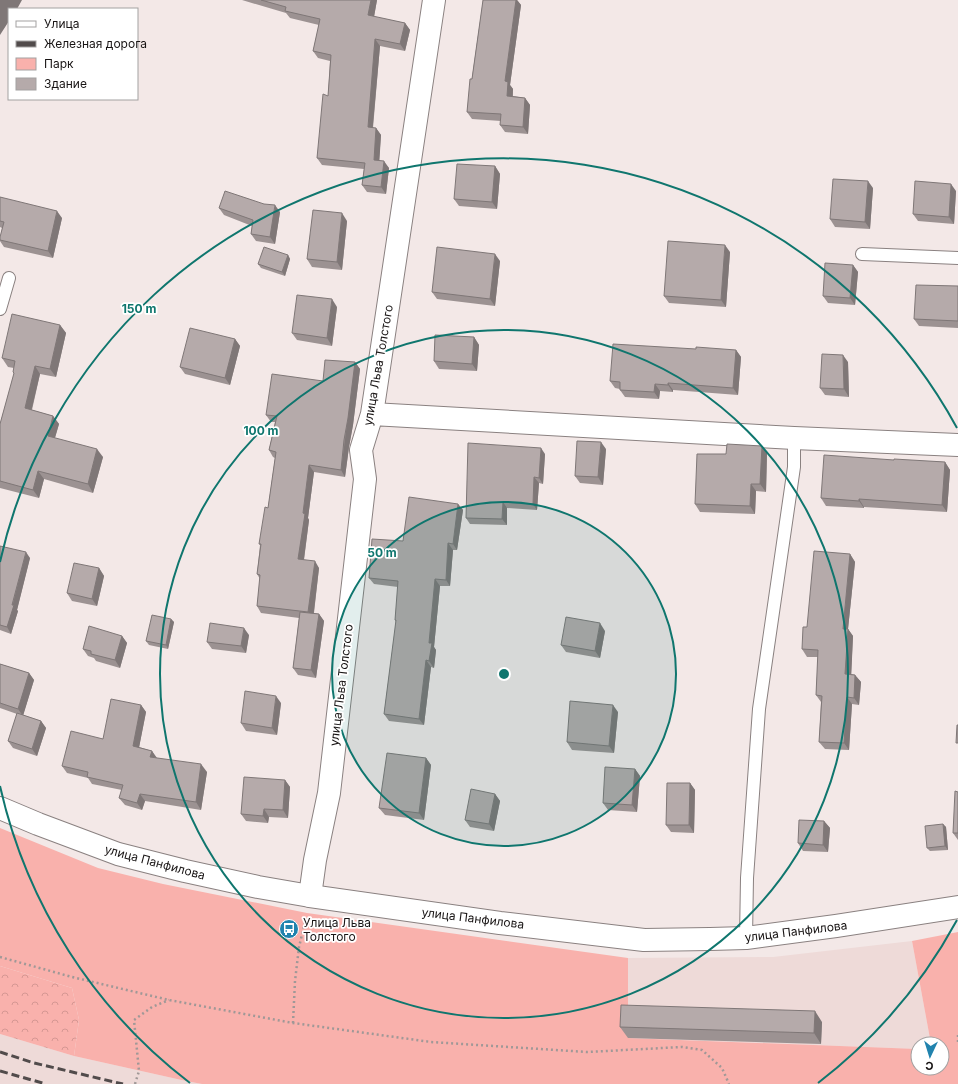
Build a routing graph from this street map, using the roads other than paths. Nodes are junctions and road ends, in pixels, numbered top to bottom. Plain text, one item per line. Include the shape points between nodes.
1 (434, 0) edge
2 (862, 254) dead end
3 (958, 258) edge
4 (9, 278) dead end
5 (0, 309) edge
6 (372, 414) junction
7 (794, 438) junction
8 (958, 445) edge
9 (0, 808) edge
10 (309, 905) junction
11 (958, 907) edge
12 (746, 938) junction

1 - 6 street, улица Льва Толстого
2 - 3 lane
4 - 5 lane
6 - 7 street
6 - 10 street, улица Льва Толстого via 361,450 365,479 329,793 315,860
7 - 8 street
7 - 12 lane via 794,467 759,708 747,878
9 - 10 street, улица Панфилова via 118,854 258,887
10 - 12 street, улица Панфилова via 644,940
11 - 12 street, улица Панфилова

